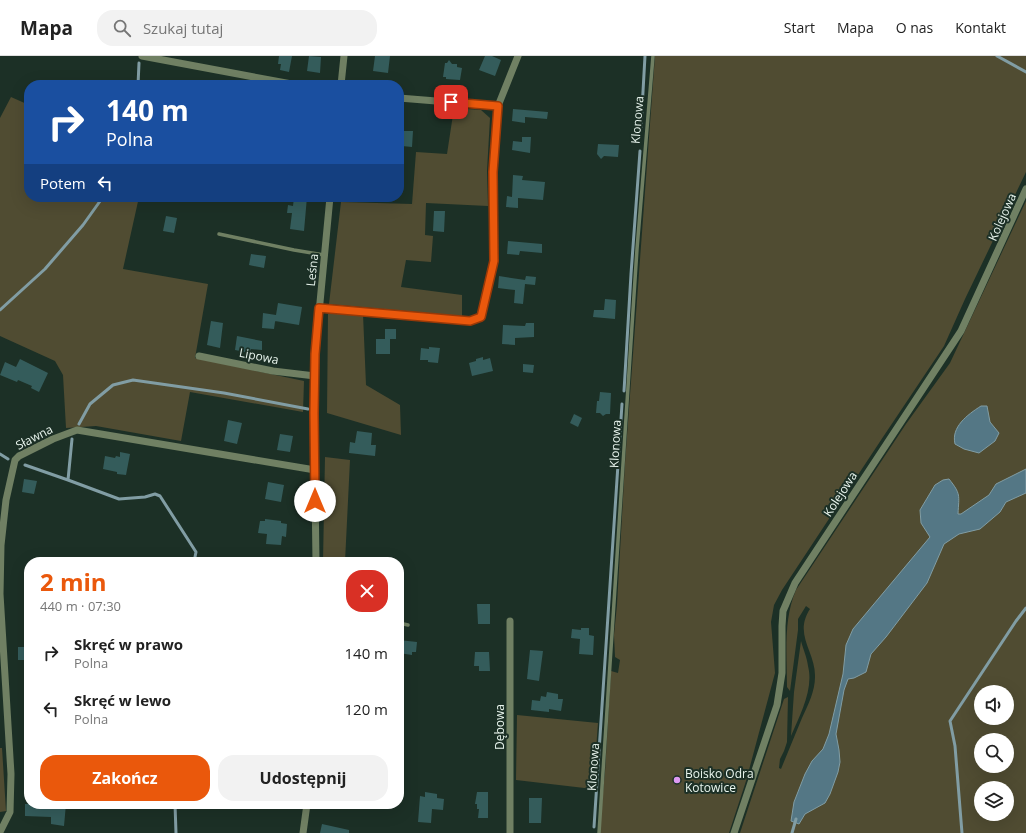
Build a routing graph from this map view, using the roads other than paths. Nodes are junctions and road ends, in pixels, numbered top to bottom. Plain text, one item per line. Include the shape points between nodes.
1 (142, 56) edge
2 (344, 56) edge
3 (518, 56) edge
4 (653, 56) edge
5 (270, 80) edge
6 (342, 80) edge
7 (404, 98) edge
8 (498, 106) junction
9 (1026, 189) edge
10 (329, 202) edge
11 (219, 234) dead end
12 (324, 255) junction
13 (319, 308) junction
14 (199, 356) dead end
15 (315, 376) junction
16 (315, 470) junction
17 (316, 557) edge
18 (510, 621) dead end
19 (404, 624) edge
20 (408, 625) dead end
21 (306, 809) edge
22 (0, 832) edge
23 (303, 833) edge
24 (510, 833) edge
25 (599, 833) edge
26 (734, 833) edge

1 - 5 street
2 - 6 street
3 - 8 street
4 - 25 lane, Klonowa via 636,257
7 - 8 street
8 - 13 street via 493,172 494,261 481,317 470,321
9 - 26 street, Kolejowa via 961,331 795,582 783,611 782,673 777,705
10 - 12 street, Leśna
11 - 12 lane
12 - 13 street, Leśna
13 - 15 street, Leśna
14 - 15 street, Lipowa via 273,371
15 - 16 street, Leśna
16 - 17 street, Leśna
16 - 22 street, Sławna via 77,430 53,439 15,460 6,500 1,545 0,594 11,774 10,812
18 - 24 street, Dębowa
19 - 20 lane
21 - 23 street

